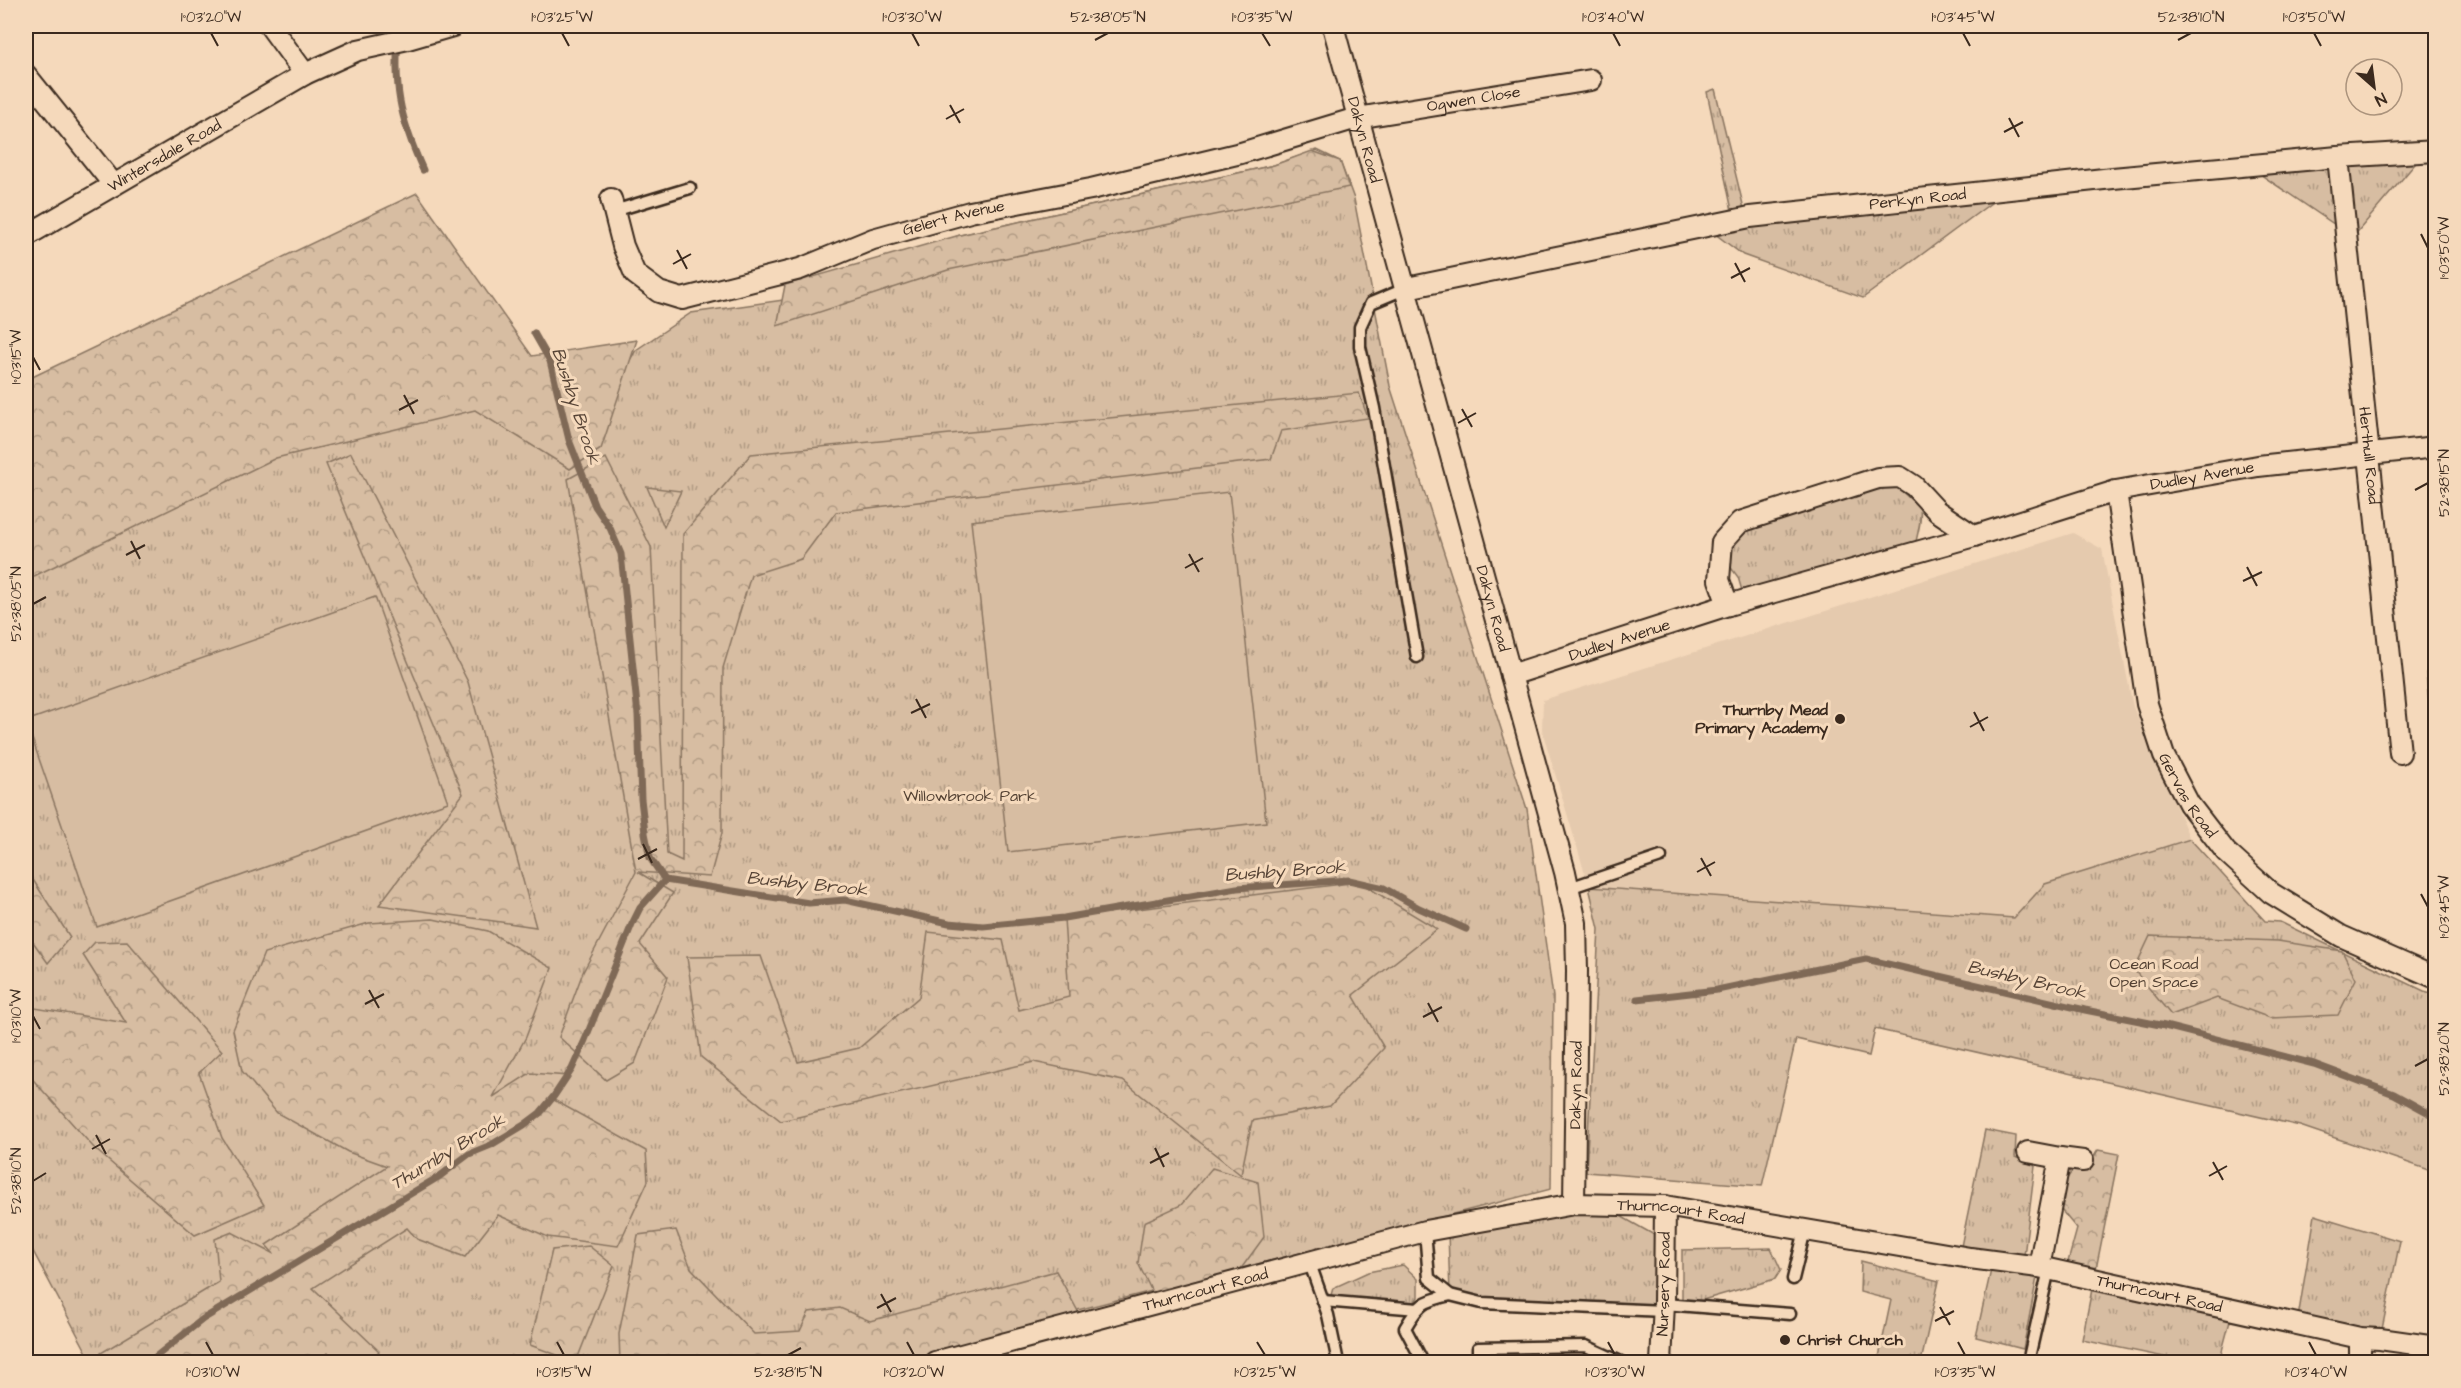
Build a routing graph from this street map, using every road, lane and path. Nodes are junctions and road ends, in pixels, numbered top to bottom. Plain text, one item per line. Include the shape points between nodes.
1 (270, 26) edge
2 (453, 26) edge
3 (1333, 26) edge
4 (305, 74) junction
5 (26, 75) edge
6 (1591, 80) dead end
7 (1357, 118) junction
8 (2436, 152) edge
9 (2337, 157) junction
10 (114, 185) junction
11 (690, 188) dead end
12 (612, 205) joint
13 (26, 236) edge
14 (1407, 288) junction
15 (2436, 447) edge
16 (2369, 453) junction
17 (2116, 491) junction
18 (1974, 536) junction
19 (1728, 605) junction
20 (1417, 657) dead end
21 (1511, 675) junction
22 (2400, 753) dead end
23 (1661, 857) dead end
24 (1569, 888) junction
25 (2436, 978) edge
26 (2028, 1152) dead end
27 (2060, 1158) junction
28 (2083, 1161) dead end
29 (1574, 1204) junction
30 (1665, 1206) junction
31 (1805, 1230) junction
32 (1425, 1231) junction
33 (1309, 1261) junction
34 (2044, 1268) junction
35 (1793, 1279) dead end
36 (1450, 1295) junction
37 (1323, 1301) junction
38 (1664, 1308) junction
39 (1418, 1310) junction
40 (1790, 1314) dead end
41 (2360, 1338) junction
42 (2436, 1347) edge
43 (936, 1362) edge
44 (1338, 1362) edge
45 (1424, 1362) edge
46 (1478, 1362) edge
47 (1621, 1362) edge
48 (1661, 1362) edge
49 (2028, 1362) edge
50 (2360, 1362) edge

1 - 4 street
2 - 4 street, Wintersdale Road via 358,50
3 - 7 street, Dakyn Road
4 - 10 street, Wintersdale Road
5 - 10 street
6 - 7 street, Ogwen Close
7 - 12 street, Gelert Avenue via 1230,156 970,212 873,239 800,269 682,299 659,292 635,274
7 - 14 street, Dakyn Road
8 - 9 street, Perkyn Road
9 - 14 street, Perkyn Road via 1750,217
9 - 16 street, Herthull Road
10 - 13 street, Wintersdale Road
11 - 12 lane
14 - 20 lane via 1371,303 1360,327 1360,347
14 - 21 street, Dakyn Road
15 - 16 street, Dudley Avenue
16 - 17 street, Dudley Avenue via 2258,466
16 - 22 street, Herthull Road
17 - 18 street, Dudley Avenue
17 - 25 street, Gervas Road via 2147,704 2164,756 2189,804 2226,852 2271,893 2341,936
18 - 19 street, Dudley Avenue
18 - 19 street via 1937,511 1900,477 1878,478 1740,522 1722,542 1719,580
19 - 21 street, Dudley Avenue
21 - 24 street, Dakyn Road
23 - 24 lane
24 - 29 street, Dakyn Road via 1576,923 1577,971
26 - 27 street
27 - 28 street
27 - 34 street
29 - 30 street, Thurncourt Road
29 - 32 street, Thurncourt Road
30 - 31 street, Thurncourt Road
30 - 38 street, Nursery Road
31 - 34 street, Thurncourt Road
31 - 35 lane
32 - 33 street, Thurncourt Road
32 - 36 lane via 1429,1278
33 - 37 lane
33 - 43 street, Thurncourt Road
34 - 41 street, Thurncourt Road
34 - 49 lane
36 - 38 lane via 1482,1303
36 - 39 lane via 1426,1301
37 - 39 lane
37 - 44 lane
38 - 40 lane
38 - 48 street, Nursery Road
39 - 45 lane via 1406,1328
41 - 42 street, Thurncourt Road
41 - 50 street
46 - 47 lane via 1478,1348 1586,1346

